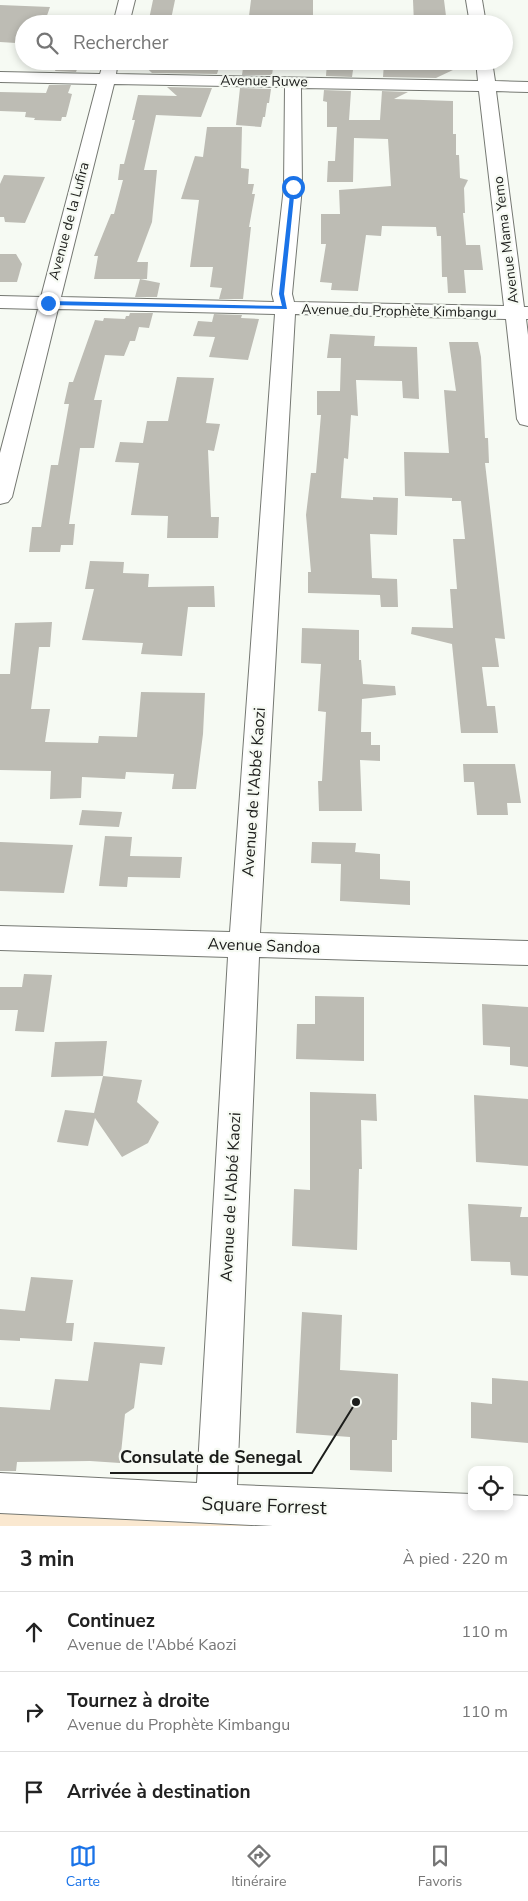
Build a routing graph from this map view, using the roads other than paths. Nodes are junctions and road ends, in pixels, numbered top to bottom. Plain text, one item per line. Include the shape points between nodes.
1 (127, 0) edge
2 (474, 0) edge
3 (123, 15) edge
4 (476, 15) edge
5 (109, 70) edge
6 (485, 70) edge
7 (0, 77) edge
8 (293, 82) junction
9 (488, 86) junction
10 (528, 87) edge
11 (0, 302) edge
12 (48, 303) junction
13 (285, 308) junction
14 (522, 313) edge
15 (528, 419) edge
16 (0, 497) edge
17 (0, 938) edge
18 (244, 946) junction
19 (528, 952) edge
20 (0, 1492) edge
21 (216, 1504) junction
22 (528, 1516) edge

1 - 3 street
2 - 4 street
5 - 7 street, Avenue Ruwe
5 - 8 street, Avenue Ruwe
5 - 12 street, Avenue de la Lufira
6 - 9 street, Avenue Mama Yemo
8 - 9 street, Avenue Ruwe
8 - 13 street, Avenue de l'Abbé Kaozi via 293,187 282,294
9 - 10 street, Avenue Ruwe
9 - 14 street, Avenue Mama Yemo
11 - 12 street, Avenue du Prophète Kimbangu
12 - 13 street, Avenue du Prophète Kimbangu
12 - 16 street, Avenue de la Lufira
13 - 14 street, Avenue du Prophète Kimbangu
13 - 18 street, Avenue de l'Abbé Kaozi
14 - 15 street, Avenue Mama Yemo
17 - 18 street, Avenue Sandoa
18 - 19 street, Avenue Sandoa
18 - 21 street, Avenue de l'Abbé Kaozi
20 - 21 street, Square Forrest
21 - 22 street, Square Forrest

